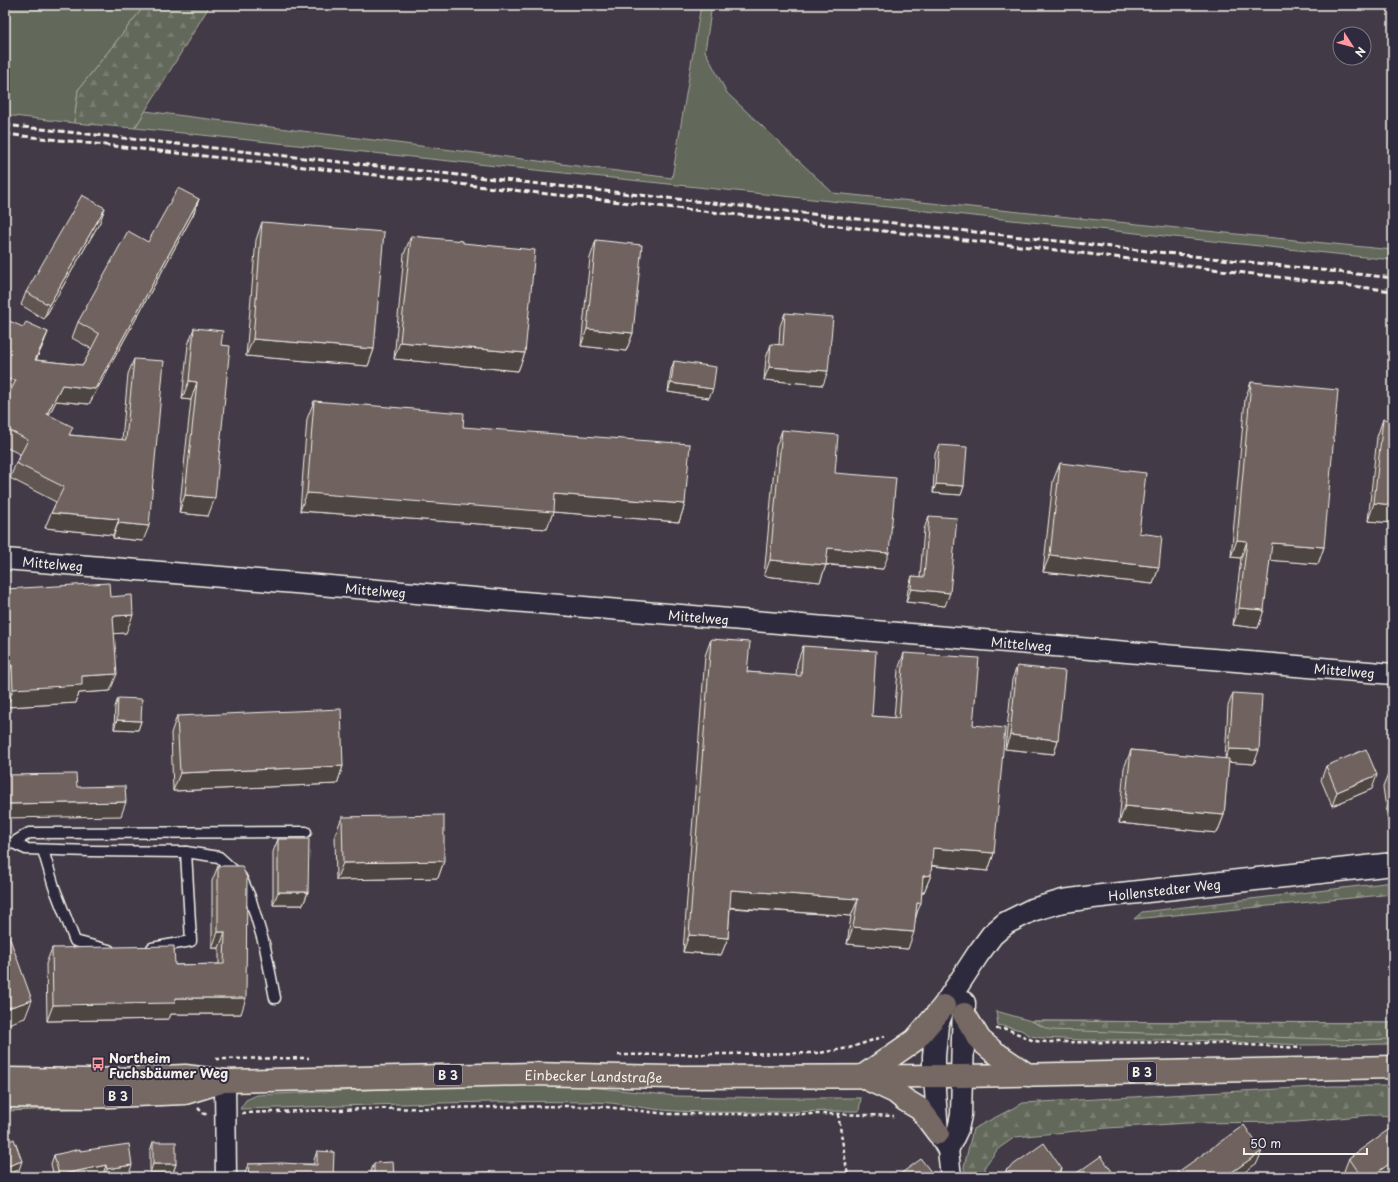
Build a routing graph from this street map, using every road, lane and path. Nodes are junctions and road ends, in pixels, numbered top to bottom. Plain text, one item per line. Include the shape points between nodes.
1 (5, 559) edge
2 (1393, 674) edge
3 (306, 832) dead end
4 (9, 844) edge
5 (43, 850) junction
6 (186, 852) junction
7 (1393, 864) edge
8 (144, 949) edge
9 (121, 953) edge
10 (965, 975) junction
11 (275, 998) dead end
12 (944, 1006) junction
13 (964, 1014) junction
14 (980, 1040) junction
15 (1305, 1048) dead end
16 (1393, 1067) edge
17 (1028, 1075) junction
18 (863, 1076) junction
19 (934, 1076) junction
20 (962, 1076) junction
21 (5, 1079) edge
22 (225, 1081) junction
23 (5, 1096) edge
24 (196, 1107) dead end
25 (225, 1113) junction
26 (838, 1114) junction
27 (901, 1116) dead end
28 (943, 1142) junction
29 (226, 1177) edge
30 (848, 1177) edge
31 (951, 1177) edge

1 - 2 street, Mittelweg
3 - 4 lane via 29,833
4 - 5 lane
5 - 6 lane
5 - 9 lane via 75,941
6 - 8 lane via 191,941
6 - 11 lane via 220,857 241,877 250,897 265,947
7 - 10 main road, Hollenstedter Weg via 1063,902 1032,910 1006,923 992,935
10 - 12 main road, Hollenstedter Weg
10 - 13 main road
12 - 18 main road via 915,1040
12 - 19 main road, Hollenstedter Weg via 937,1025
13 - 14 main road
13 - 20 main road
14 - 15 path via 996,1029 1007,1029 1034,1041 1048,1042 1214,1043
14 - 17 main road
16 - 17 main road, B 3
17 - 20 main road, B 3
18 - 19 main road, Einbecker Landstraße / B 3
18 - 22 main road, Einbecker Landstraße / B 3 via 670,1077 531,1074
18 - 28 main road via 895,1092 920,1109
19 - 20 main road, Einbecker Landstraße / B 3
19 - 28 street
20 - 28 street via 958,1129
21 - 22 main road, Einbecker Landstraße / B 3 via 96,1080 186,1076
22 - 23 main road, Einbecker Landstraße / B 3 via 185,1093 86,1097
22 - 25 street
24 - 25 path via 204,1114
25 - 26 path via 606,1106 668,1114
25 - 29 street
26 - 27 path
26 - 30 path
28 - 31 street

